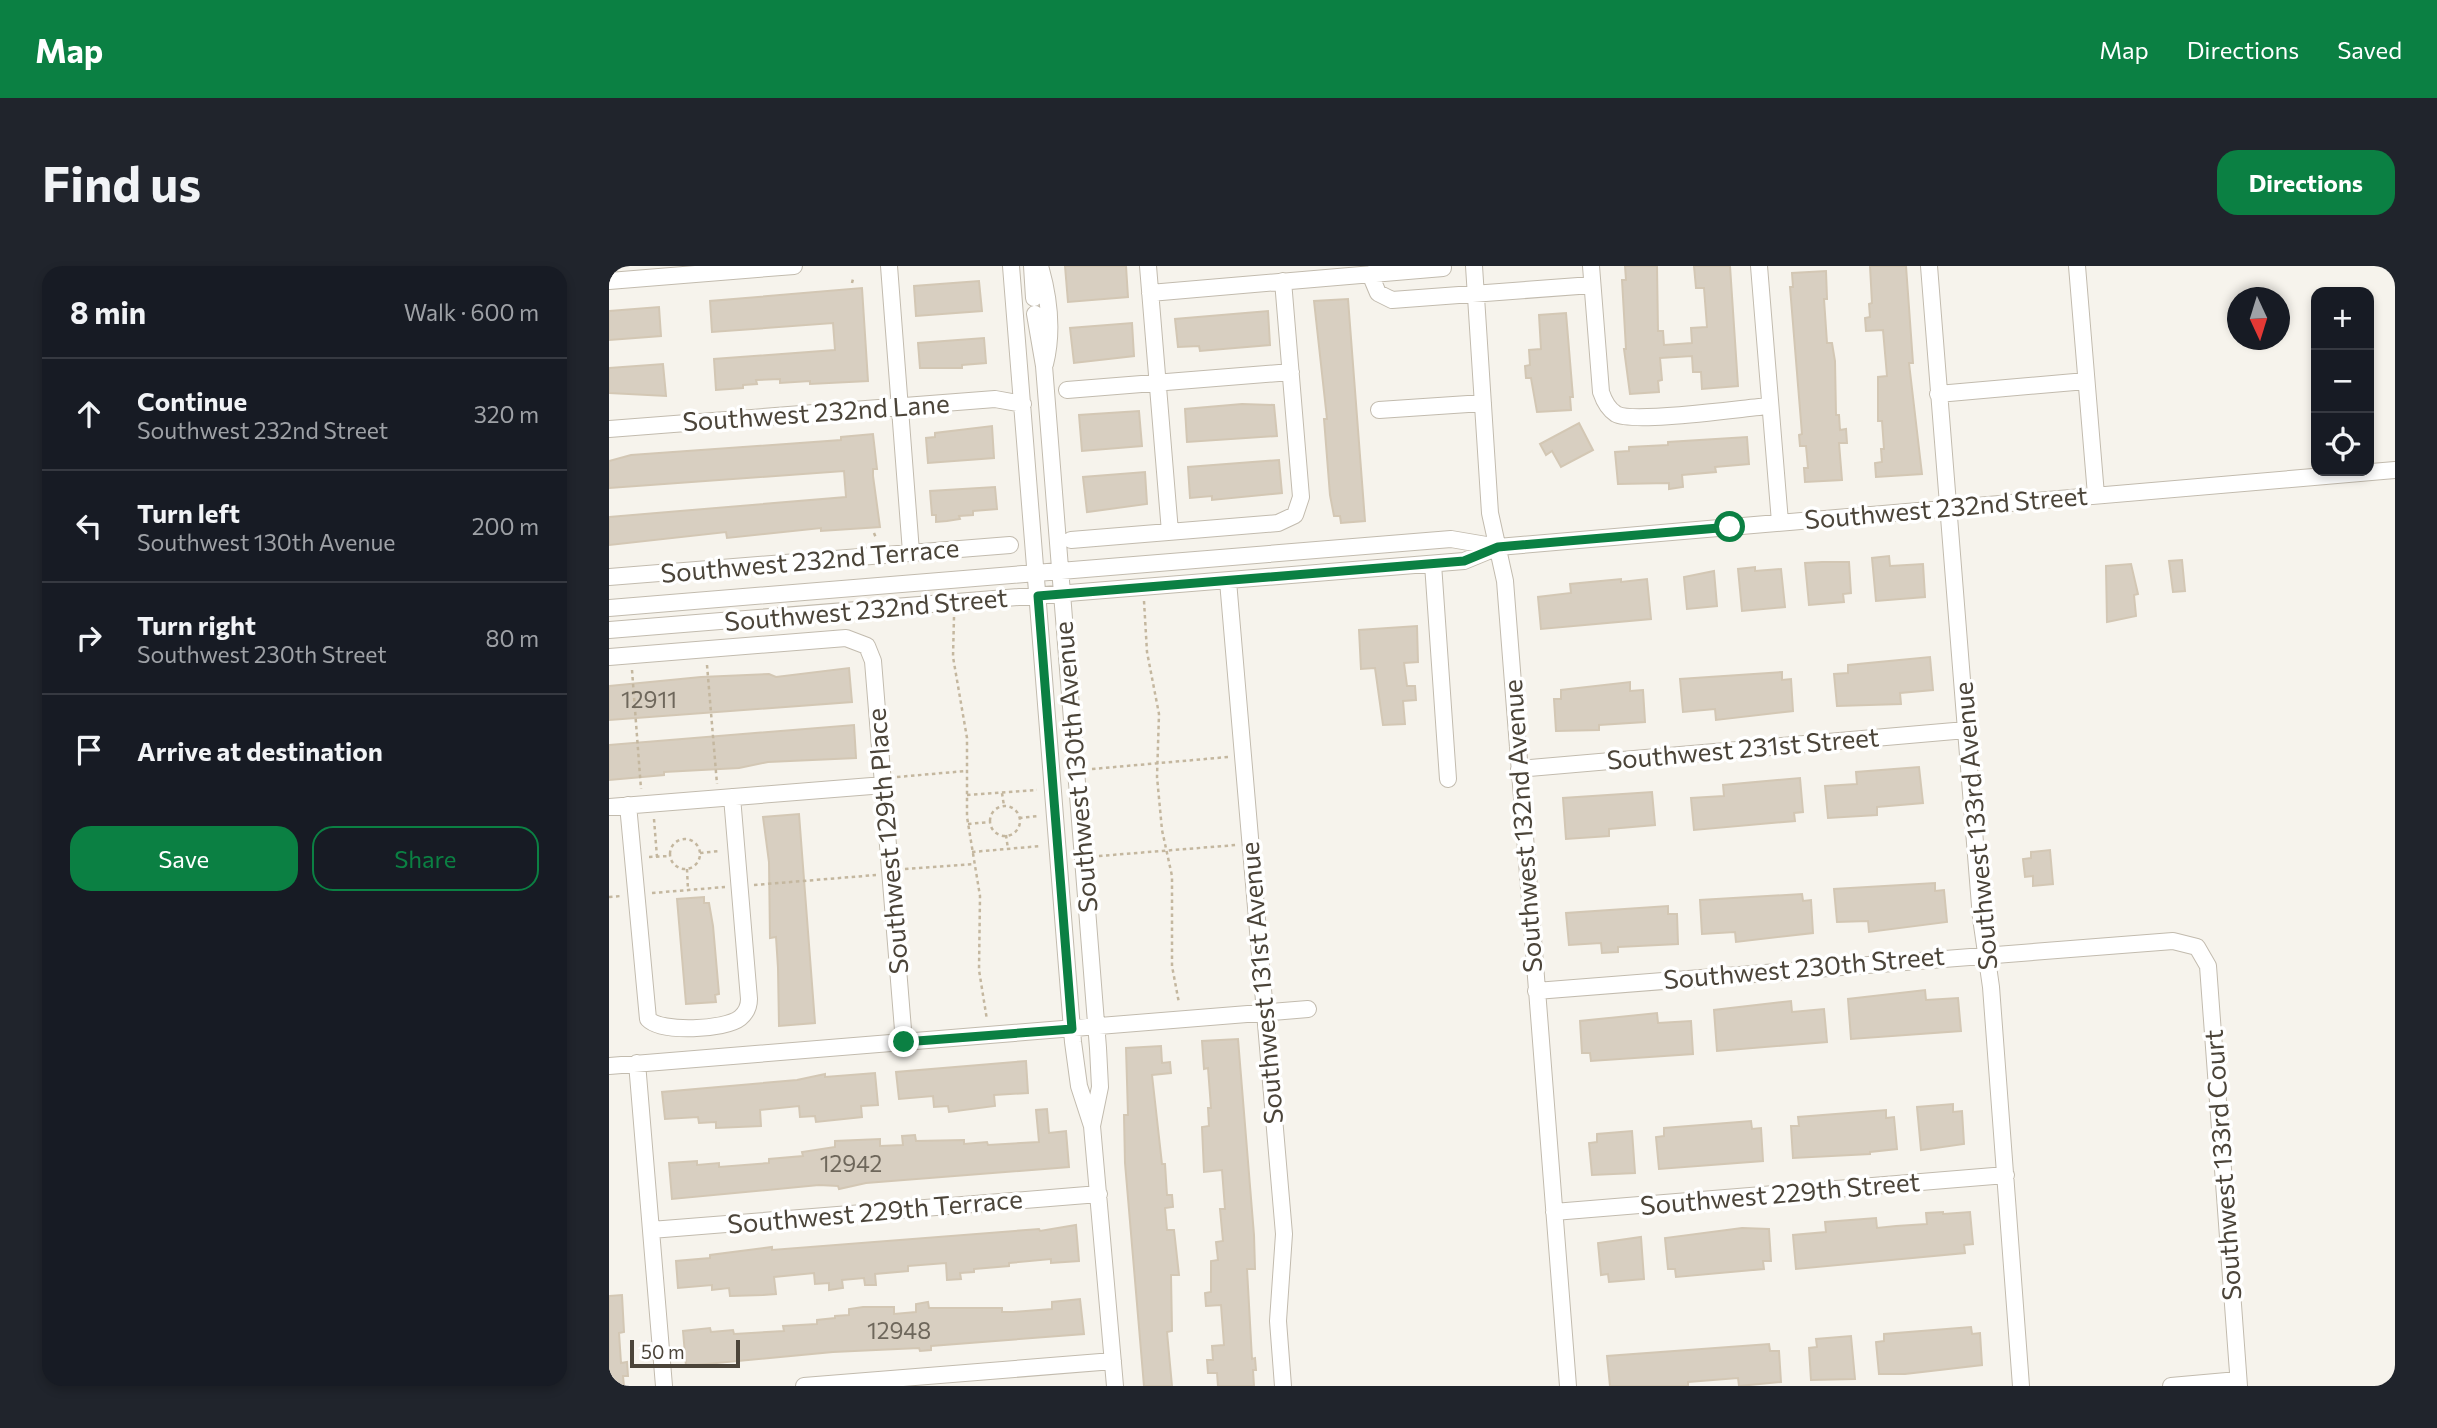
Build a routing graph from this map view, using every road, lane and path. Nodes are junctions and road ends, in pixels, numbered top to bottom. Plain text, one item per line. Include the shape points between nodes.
1 (794, 266) edge
2 (889, 266) edge
3 (1011, 266) edge
4 (1032, 266) edge
5 (1040, 266) edge
6 (1148, 266) edge
7 (1474, 266) edge
8 (1591, 266) edge
9 (1759, 266) edge
10 (1929, 266) edge
11 (2077, 266) edge
12 (1443, 268) edge
13 (1370, 274) junction
14 (609, 281) edge
15 (1283, 281) junction
16 (1593, 285) junction
17 (1013, 286) junction
18 (1150, 293) junction
19 (1475, 295) junction
20 (1034, 299) junction
21 (1044, 366) junction
22 (1291, 372) junction
23 (2086, 381) junction
24 (1157, 383) junction
25 (1066, 390) dead end
26 (1938, 394) junction
27 (1483, 403) junction
28 (1023, 404) junction
29 (899, 405) junction
30 (1769, 406) junction
31 (1379, 410) dead end
32 (609, 429) edge
33 (2395, 470) edge
34 (2096, 495) junction
35 (1948, 508) junction
36 (1780, 522) junction
37 (1170, 532) junction
38 (1071, 540) dead end
39 (1010, 545) dead end
40 (1498, 547) junction
41 (911, 552) junction
42 (1433, 564) junction
43 (1060, 572) junction
44 (1037, 573) junction
45 (609, 577) edge
46 (1228, 580) junction
47 (1062, 594) junction
48 (1038, 596) junction
49 (1144, 601) dead end
50 (609, 608) edge
51 (954, 616) dead end
52 (609, 630) edge
53 (609, 657) edge
54 (707, 664) dead end
55 (632, 670) dead end
56 (1966, 730) junction
57 (1228, 757) dead end
58 (1158, 763) junction
59 (1090, 769) dead end
60 (1519, 769) junction
61 (967, 771) junction
62 (1448, 779) dead end
63 (887, 781) junction
64 (1037, 790) dead end
65 (1002, 793) junction
66 (725, 794) junction
67 (965, 795) junction
68 (635, 801) junction
69 (1003, 806) junction
70 (609, 807) edge
71 (1039, 816) dead end
72 (1019, 818) junction
73 (654, 819) dead end
74 (989, 822) junction
75 (968, 824) junction
76 (1006, 835) junction
77 (1235, 845) dead end
78 (1041, 846) dead end
79 (1008, 849) junction
80 (720, 851) dead end
81 (1168, 851) junction
82 (972, 852) junction
83 (700, 853) junction
84 (670, 856) junction
85 (1098, 856) dead end
86 (649, 857) dead end
87 (657, 857) junction
88 (974, 864) junction
89 (687, 869) junction
90 (905, 869) dead end
91 (883, 874) dead end
92 (747, 886) dead end
93 (731, 887) dead end
94 (688, 890) junction
95 (652, 893) dead end
96 (621, 896) dead end
97 (609, 897) edge
98 (2197, 947) joint
99 (1985, 954) junction
100 (1536, 991) junction
101 (1179, 1004) dead end
102 (1308, 1009) dead end
103 (1265, 1012) junction
104 (986, 1020) dead end
105 (1096, 1026) junction
106 (1072, 1029) junction
107 (904, 1042) junction
108 (637, 1063) junction
109 (609, 1066) edge
110 (1093, 1126) junction
111 (2006, 1175) junction
112 (1099, 1194) junction
113 (1554, 1212) junction
114 (651, 1230) junction
115 (1113, 1361) junction
116 (2239, 1383) edge
117 (664, 1386) edge
118 (804, 1386) edge
119 (1115, 1386) edge
120 (1283, 1386) edge
121 (1569, 1386) edge
122 (2021, 1386) edge
123 (2171, 1386) edge

1 - 14 street
2 - 29 street
3 - 17 street, Southwest 130th Avenue
4 - 20 street, Southwest 130th Avenue
5 - 21 street, Southwest 130th Avenue via 1050,342
6 - 18 street
7 - 19 street, Southwest 132nd Avenue
8 - 16 street
9 - 30 street
10 - 26 street, Southwest 133rd Avenue
11 - 23 street
12 - 13 street
13 - 15 street
13 - 19 street via 1378,293 1392,300
15 - 18 street
15 - 22 street
16 - 19 street
16 - 30 street via 1601,392 1611,410 1638,418
17 - 20 street
17 - 28 street, Southwest 130th Avenue
18 - 24 street
19 - 27 street, Southwest 132nd Avenue
20 - 21 street, Southwest 130th Avenue
21 - 43 street, Southwest 130th Avenue
22 - 24 street
22 - 37 street via 1301,497 1295,515 1278,523
23 - 26 street
23 - 34 street
24 - 25 street
24 - 37 street
26 - 35 street, Southwest 133rd Avenue
27 - 31 street
27 - 40 street, Southwest 132nd Avenue via 1490,513
28 - 29 street, Southwest 232nd Lane via 995,399
28 - 44 street, Southwest 130th Avenue
29 - 32 street, Southwest 232nd Lane
29 - 41 street
30 - 36 street
33 - 34 street, Southwest 232nd Street
34 - 35 street, Southwest 232nd Street
35 - 36 street, Southwest 232nd Street
35 - 56 street, Southwest 133rd Avenue
36 - 40 street, Southwest 232nd Street
37 - 38 street
39 - 41 street, Southwest 232nd Terrace
40 - 42 street, Southwest 232nd Street via 1464,561
40 - 43 street, Southwest 232nd Street via 1451,540
40 - 60 street, Southwest 132nd Avenue via 1505,581
41 - 45 street, Southwest 232nd Terrace
42 - 46 street, Southwest 232nd Street
42 - 62 street
43 - 44 street, Southwest 232nd Street
43 - 47 street, Southwest 130th Avenue
44 - 48 street, Southwest 130th Avenue
44 - 50 street, Southwest 232nd Street
46 - 47 street, Southwest 232nd Street
46 - 103 street, Southwest 131st Avenue
47 - 48 street, Southwest 232nd Street
47 - 105 street, Southwest 130th Avenue
48 - 52 street, Southwest 232nd Street
48 - 106 street, Southwest 130th Avenue
49 - 58 path via 1147,653 1159,714
51 - 61 path via 953,657 966,725
53 - 63 street, Southwest 129th Place via 846,638 863,643 873,661
54 - 66 path
55 - 68 path
56 - 60 street, Southwest 231st Street
56 - 99 street, Southwest 133rd Avenue
57 - 58 path
58 - 59 path
58 - 81 path
60 - 100 street, Southwest 132nd Avenue
61 - 63 path
61 - 67 path
63 - 66 street
63 - 107 street, Southwest 129th Place
64 - 65 path
65 - 67 path
65 - 69 path
66 - 68 street
66 - 68 street via 749,999 743,1015 728,1024 669,1029 648,1019
67 - 75 path
68 - 70 street
69 - 72 path via 1015,810
69 - 74 path via 994,810
71 - 72 path
72 - 76 path via 1017,829
73 - 87 path
74 - 75 path
74 - 76 path via 996,833
75 - 82 path
76 - 79 path
77 - 81 path
78 - 79 path
79 - 82 path
80 - 83 path
81 - 85 path
81 - 101 path via 1173,974
82 - 88 path
83 - 84 path via 693,841 682,839 673,845
83 - 89 path via 698,862
84 - 87 path
84 - 89 path via 677,866
86 - 87 path
88 - 90 path
88 - 104 path via 981,901 980,982
89 - 94 path
91 - 92 path
93 - 94 path
94 - 95 path
96 - 97 path
98 - 99 street, Southwest 230th Street via 2173,941
98 - 116 street, Southwest 133rd Court via 2208,966
99 - 100 street, Southwest 230th Street
99 - 111 street, Southwest 133rd Avenue
100 - 113 street, Southwest 132nd Avenue
102 - 103 street
103 - 105 street
103 - 120 street, Southwest 131st Avenue via 1284,1234 1278,1321
105 - 106 street
105 - 110 street, Southwest 130th Avenue via 1100,1076
106 - 107 street
106 - 110 street, Southwest 130th Avenue via 1079,1086
107 - 108 street
108 - 109 street
108 - 114 street
110 - 112 street, Southwest 130th Avenue
111 - 113 street, Southwest 229th Street
111 - 122 street, Southwest 133rd Avenue
112 - 114 street, Southwest 229th Terrace
112 - 115 street, Southwest 130th Avenue
113 - 121 street, Southwest 132nd Avenue
114 - 117 street
115 - 118 street
115 - 119 street, Southwest 130th Avenue
116 - 123 street

